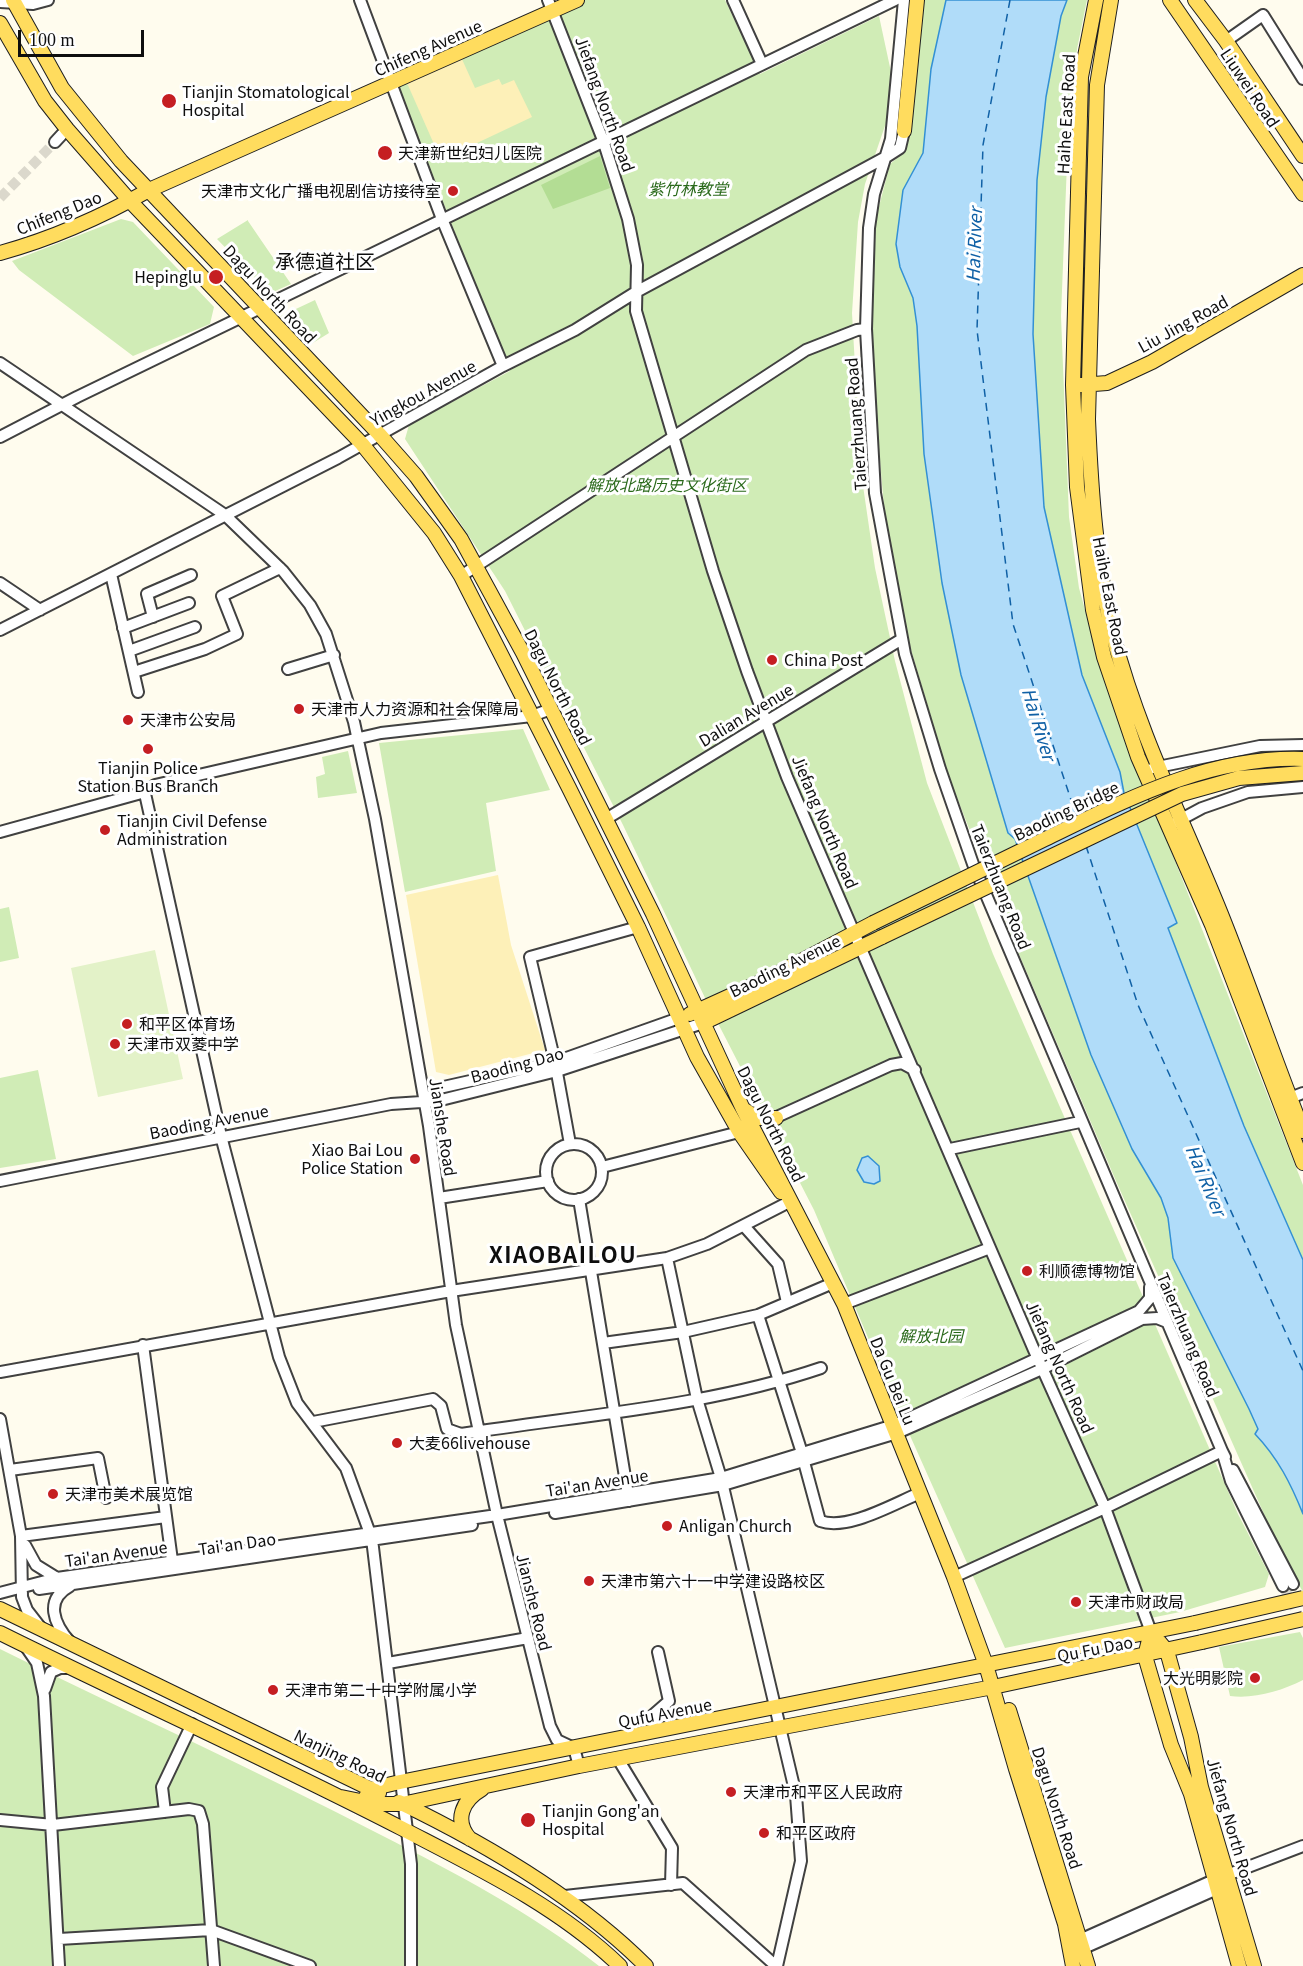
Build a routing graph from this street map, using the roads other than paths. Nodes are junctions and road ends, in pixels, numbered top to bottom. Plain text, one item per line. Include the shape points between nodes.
1 (48, 0) edge
2 (360, 0) edge
3 (577, 0) edge
4 (733, 0) edge
5 (895, 0) edge
6 (904, 0) edge
7 (917, 0) edge
8 (1096, 0) edge
9 (1111, 0) edge
10 (1170, 0) edge
11 (1195, 0) edge
12 (0, 2) edge
13 (14, 2) edge
14 (550, 6) edge
15 (0, 23) edge
16 (1226, 41) junction
17 (762, 64) junction
18 (1303, 79) edge
19 (391, 82) junction
20 (67, 129) junction
21 (904, 131) joint
22 (603, 140) junction
23 (55, 142) tunnel mouth
24 (1303, 156) edge
25 (886, 157) junction
26 (856, 173) junction
27 (149, 190) junction
28 (874, 194) junction
29 (1303, 194) edge
30 (130, 201) junction
31 (443, 221) junction
32 (0, 253) edge
33 (1303, 275) edge
34 (636, 292) junction
35 (263, 310) junction
36 (244, 320) junction
37 (866, 329) junction
38 (0, 363) edge
39 (503, 366) junction
40 (1090, 385) junction
41 (1073, 386) junction
42 (63, 406) junction
43 (380, 434) junction
44 (671, 435) junction
45 (0, 437) edge
46 (362, 444) junction
47 (225, 515) junction
48 (475, 566) junction
49 (280, 568) junction
50 (111, 574) junction
51 (191, 575) dead end
52 (461, 576) junction
53 (0, 583) edge
54 (189, 603) dead end
55 (40, 609) junction
56 (153, 617) junction
57 (195, 627) dead end
58 (123, 628) junction
59 (0, 630) edge
60 (902, 639) junction
61 (129, 651) junction
62 (334, 655) junction
63 (288, 669) dead end
64 (134, 672) junction
65 (138, 692) dead end
66 (551, 709) junction
67 (532, 716) junction
68 (765, 721) junction
69 (357, 738) junction
70 (1303, 745) edge
71 (1303, 759) edge
72 (1159, 766) junction
73 (1144, 772) junction
74 (1303, 773) edge
75 (1303, 787) edge
76 (145, 791) junction
77 (606, 819) junction
78 (1174, 823) junction
79 (0, 830) edge
80 (638, 927) junction
81 (855, 933) junction
82 (882, 937) junction
83 (861, 948) junction
84 (870, 969) junction
85 (686, 989) junction
86 (727, 1005) junction
87 (695, 1019) junction
88 (556, 1066) junction
89 (915, 1070) junction
90 (1296, 1096) edge
91 (425, 1102) junction
92 (743, 1109) junction
93 (776, 1118) junction
94 (1080, 1122) junction
95 (747, 1130) junction
96 (1303, 1131) edge
97 (221, 1136) junction
98 (570, 1144) junction
99 (950, 1149) junction
100 (1303, 1163) edge
101 (602, 1167) junction
102 (0, 1181) edge
103 (548, 1181) junction
104 (439, 1198) junction
105 (579, 1199) junction
106 (791, 1202) junction
107 (744, 1226) junction
108 (990, 1248) junction
109 (667, 1258) junction
110 (448, 1260) junction
111 (591, 1271) junction
112 (833, 1283) junction
113 (1150, 1284) junction
114 (451, 1291) junction
115 (422, 1296) junction
116 (787, 1302) junction
117 (844, 1304) junction
118 (758, 1315) junction
119 (1167, 1322) junction
120 (270, 1323) junction
121 (683, 1332) junction
122 (1028, 1335) junction
123 (603, 1343) junction
124 (143, 1345) junction
125 (1063, 1348) junction
126 (1040, 1364) junction
127 (821, 1368) dead end
128 (0, 1372) edge
129 (779, 1382) junction
130 (698, 1398) junction
131 (612, 1411) junction
132 (0, 1419) edge
133 (313, 1422) junction
134 (895, 1429) junction
135 (478, 1431) junction
136 (1222, 1451) junction
137 (803, 1458) junction
138 (10, 1470) junction
139 (722, 1481) junction
140 (920, 1493) junction
141 (106, 1498) dead end
142 (628, 1498) junction
143 (1106, 1508) junction
144 (166, 1517) junction
145 (497, 1518) junction
146 (371, 1535) junction
147 (21, 1536) junction
148 (172, 1565) junction
149 (21, 1574) junction
150 (954, 1577) junction
151 (57, 1578) junction
152 (75, 1583) junction
153 (1288, 1585) tunnel mouth
154 (21, 1589) junction
155 (0, 1593) edge
156 (1303, 1598) edge
157 (0, 1609) edge
158 (1303, 1619) edge
159 (42, 1629) junction
160 (1151, 1632) junction
161 (0, 1633) edge
162 (528, 1638) junction
163 (22, 1644) junction
164 (72, 1645) junction
165 (1167, 1651) junction
166 (658, 1652) dead end
167 (1145, 1656) junction
168 (388, 1663) junction
169 (986, 1665) junction
170 (72, 1668) junction
171 (997, 1686) junction
172 (44, 1696) junction
173 (776, 1707) junction
174 (192, 1724) junction
175 (550, 1726) junction
176 (780, 1729) junction
177 (656, 1731) junction
178 (574, 1748) junction
179 (535, 1755) junction
180 (618, 1759) junction
181 (579, 1766) junction
182 (345, 1777) junction
183 (400, 1782) junction
184 (488, 1785) junction
185 (370, 1789) junction
186 (402, 1804) junction
187 (362, 1805) junction
188 (165, 1812) junction
189 (0, 1820) edge
190 (392, 1823) junction
191 (53, 1825) junction
192 (408, 1832) junction
193 (473, 1843) junction
194 (1303, 1846) edge
195 (1220, 1882) junction
196 (671, 1885) junction
197 (564, 1896) junction
198 (211, 1930) junction
199 (58, 1939) junction
200 (1079, 1947) junction
201 (59, 1966) edge
202 (214, 1966) edge
203 (310, 1966) edge
204 (411, 1966) edge
205 (620, 1966) edge
206 (646, 1966) edge
207 (776, 1966) edge
208 (1073, 1966) edge
209 (1088, 1966) edge
210 (1239, 1966) edge
211 (1254, 1966) edge

1 - 13 street via 33,4
2 - 19 street
3 - 14 main road, Chifeng Avenue
4 - 17 street
5 - 17 street
6 - 25 street
7 - 21 main road
8 - 41 main road, Haihe East Road via 1082,77
9 - 40 main road, Haihe East Road via 1097,85
10 - 29 main road, Liuwei Road
11 - 16 main road, Liuwei Road
12 - 13 street
13 - 27 main road, Dagu North Road via 62,88
14 - 19 main road, Chifeng Avenue
14 - 22 street, Jiefang North Road
15 - 20 main road via 45,101
16 - 18 street via 1263,15
16 - 24 main road, Liuwei Road
17 - 22 street
19 - 27 main road, Chifeng Avenue
19 - 31 street
20 - 23 street
20 - 30 main road
21 - 25 street via 900,148
22 - 31 street
22 - 34 street, Jiefang North Road via 634,246
25 - 26 street, Yingkou Avenue
25 - 28 street, Taierzhuang Road
26 - 28 street via 871,177
26 - 34 street, Yingkou Avenue
27 - 30 main road, Chifeng Avenue
27 - 35 main road, Dagu North Road
28 - 37 street, Taierzhuang Road via 868,228
30 - 32 main road, Chifeng Dao
30 - 36 main road
31 - 35 street
31 - 39 street
33 - 40 main road, Liu Jing Road via 1152,362 1107,383
34 - 39 street, Yingkou Avenue via 575,330
34 - 44 street, Jiefang North Road via 636,311
35 - 36 street
35 - 43 main road, Dagu North Road
36 - 42 street
36 - 46 main road
37 - 44 street via 806,350
37 - 60 street, Taierzhuang Road via 875,493
38 - 42 street, Jianshe Road
39 - 43 street, Yingkou Avenue
40 - 41 main road, Liu Jing Road
40 - 72 main road, Haihe East Road via 1090,474 1113,634 1131,695
41 - 73 main road, Haihe East Road via 1077,487 1093,610 1117,698
42 - 45 street
42 - 47 street, Jianshe Road
43 - 46 street, Yingkou Avenue
43 - 48 main road, Dagu North Road via 438,506
44 - 48 street
44 - 68 street, Jiefang North Road via 727,615
46 - 47 street, Yingkou Avenue
46 - 52 main road via 416,507
47 - 49 street, Jianshe Road
47 - 50 street, Yingkou Avenue
48 - 52 street
48 - 66 main road, Dagu North Road
49 - 62 street, Jianshe Road via 310,605
49 - 64 street via 222,596 237,634
50 - 55 street, Yingkou Avenue
50 - 58 street
51 - 56 street via 147,594
52 - 67 main road
53 - 55 street
54 - 56 street
55 - 59 street, Yingkou Avenue
56 - 58 street
57 - 61 street
58 - 61 street
60 - 68 street, Dalian Avenue
60 - 94 street, Taierzhuang Road via 973,864
61 - 64 street
62 - 63 street
62 - 69 street, Jianshe Road
64 - 65 street
66 - 67 street
66 - 77 main road, Dagu North Road
67 - 69 street
67 - 80 main road
68 - 77 street, Dalian Avenue
68 - 81 street, Jiefang North Road
69 - 76 street via 162,782
69 - 91 street, Jianshe Road
70 - 72 street via 1260,746
71 - 81 main road, Baoding Bridge, bridge via 1235,764 1176,779 1121,802
72 - 73 street
72 - 78 main road, Haihe East Road
73 - 78 main road, Haihe East Road
74 - 82 main road, Baoding Bridge, bridge via 1239,778 1182,794
75 - 78 street via 1248,792 1202,808
76 - 79 street
76 - 97 street
77 - 85 main road, Dagu North Road
78 - 90 main road, Haihe East Road via 1221,912
78 - 100 main road, Haihe East Road
80 - 87 main road via 667,991
80 - 88 street via 530,957
81 - 83 street, Jiefang North Road
81 - 86 main road, Baoding Avenue
82 - 83 main road, Baoding Avenue
82 - 84 street via 871,953
83 - 84 street, Jiefang North Road
83 - 86 main road, Baoding Avenue
84 - 89 street, Jiefang North Road
85 - 86 main road via 702,1000
85 - 87 main road, Dagu North Road
86 - 87 main road
87 - 88 street, Baoding Dao
87 - 92 main road, Dagu North Road
87 - 95 main road, Dagu North Road via 697,1057
88 - 91 street, Baoding Dao via 446,1086 434,1091
88 - 98 street
89 - 93 street via 902,1063 891,1065
89 - 99 street, Jiefang North Road
90 - 96 main road, Haihe East Road
91 - 97 street, Baoding Avenue via 391,1104
91 - 104 street, Jianshe Road
92 - 93 main road via 757,1118
92 - 95 main road, Dagu North Road
93 - 95 street
94 - 99 street
94 - 113 street, Taierzhuang Road
95 - 101 street
95 - 106 main road, Dagu North Road
97 - 102 street, Baoding Avenue
97 - 120 street
98 - 101 street via 595,1152
98 - 103 street via 548,1160
99 - 108 street, Jiefang North Road
101 - 105 street via 598,1187
103 - 104 street
103 - 105 street via 557,1194
104 - 110 street, Jianshe Road
105 - 111 street
106 - 107 street
106 - 112 main road, Da Gu Bei Lu
107 - 109 street
107 - 116 street via 778,1264
108 - 117 street
108 - 122 street, Jiefang North Road
109 - 111 street
109 - 121 street
110 - 114 street, Jianshe Road
110 - 115 street via 441,1283
111 - 114 street
111 - 123 street
112 - 116 street
112 - 117 main road, Da Gu Bei Lu
113 - 119 street, Taierzhuang Road
113 - 125 street, Tai'an Avenue via 1150,1298 1144,1309
114 - 115 street
114 - 135 street, Jianshe Road
115 - 120 street
116 - 118 street
117 - 134 main road, Da Gu Bei Lu
118 - 121 street
118 - 129 street
119 - 126 street, Tai'an Avenue via 1142,1319
119 - 136 street, Taierzhuang Road
120 - 124 street
120 - 133 street via 297,1403
121 - 123 street
121 - 130 street
122 - 125 street via 1043,1350
122 - 126 street, Jiefang North Road
123 - 131 street
124 - 128 street
124 - 144 street
125 - 126 street, Tai'an Avenue
126 - 134 street, Tai'an Avenue
126 - 143 street, Jiefang North Road
127 - 129 street
129 - 130 street
129 - 137 street
130 - 131 street
130 - 139 street
131 - 135 street
131 - 142 street
132 - 138 street
133 - 135 street via 433,1400 441,1406 450,1432
133 - 146 street via 346,1468
134 - 137 street, Tai'an Avenue
134 - 140 main road, Da Gu Bei Lu
135 - 145 street, Jianshe Road
136 - 143 street
136 - 153 street, Taierzhuang Road
137 - 139 street, Tai'an Avenue
137 - 140 street via 820,1521 830,1524 844,1524
138 - 141 street via 98,1458
138 - 147 street
139 - 142 street, Tai'an Avenue
139 - 173 street
140 - 150 main road, Da Gu Bei Lu
142 - 145 street, Tai'an Avenue
143 - 150 street
143 - 160 street, Jiefang North Road
144 - 147 street
144 - 148 street
145 - 146 street, Tai'an Avenue
145 - 162 street, Jianshe Road
146 - 148 street, Tai'an Avenue
146 - 168 street
147 - 149 street
147 - 151 street via 36,1565
148 - 151 street, Tai'an Avenue
148 - 152 street
149 - 154 street
149 - 155 street
150 - 169 main road, Dagu North Road
151 - 154 street, Tai'an Avenue
152 - 154 street
152 - 164 street via 58,1594 53,1612
154 - 155 street
154 - 159 street via 27,1610
156 - 160 main road, Qu Fu Dao, bridge
157 - 159 main road, Nanjing Road
158 - 165 main road, Qu Fu Dao, bridge
159 - 164 main road, Nanjing Road
160 - 165 main road, Jiefang North Road
160 - 167 main road
160 - 169 main road, Qu Fu Dao
161 - 163 main road
162 - 168 street
162 - 175 street, Jianshe Road
163 - 170 main road
163 - 172 street via 37,1663
164 - 182 main road, Nanjing Road
165 - 167 main road, Qu Fu Dao
165 - 195 main road, Jiefang North Road via 1191,1737
166 - 177 street via 669,1701 653,1715
167 - 171 main road, Qu Fu Dao
167 - 195 main road, Jiefang North Road
168 - 183 street
169 - 171 main road, Dagu North Road
169 - 173 main road, Qufu Avenue
170 - 172 street via 51,1672
170 - 174 main road
171 - 176 main road
171 - 200 main road, Dagu North Road via 1016,1769 1065,1924
172 - 191 street
173 - 176 street
173 - 177 main road, Qufu Avenue
174 - 187 main road
174 - 188 street via 162,1787
175 - 178 street via 557,1740
175 - 179 street via 548,1742
176 - 180 main road
176 - 207 street via 796,1795 801,1861
177 - 178 main road, Qufu Avenue
178 - 179 main road, Qufu Avenue
178 - 181 street
179 - 183 main road, Qufu Avenue
180 - 181 main road
180 - 196 street via 672,1848
181 - 184 main road
182 - 183 main road
182 - 185 main road, Nanjing Road
183 - 185 main road, Qufu Avenue
183 - 186 street
184 - 186 main road
184 - 193 main road via 471,1797 462,1810 463,1830
185 - 186 main road, Nanjing Road
185 - 187 main road
186 - 187 main road
186 - 190 main road
186 - 192 street
186 - 193 main road, Nanjing Road
187 - 190 main road
188 - 191 street
188 - 198 street via 199,1811
189 - 191 street
190 - 192 main road
191 - 199 street
192 - 204 street
192 - 205 main road via 539,1904 590,1938
193 - 197 main road, Nanjing Road
194 - 195 street
195 - 200 street
195 - 210 main road, Jiefang North Road
195 - 211 main road, Jiefang North Road
196 - 197 street
196 - 207 street via 683,1883
197 - 206 main road, Nanjing Road
198 - 199 street
198 - 202 street
198 - 203 street
199 - 201 street
200 - 208 main road, Dagu North Road
200 - 209 main road, Dagu North Road

